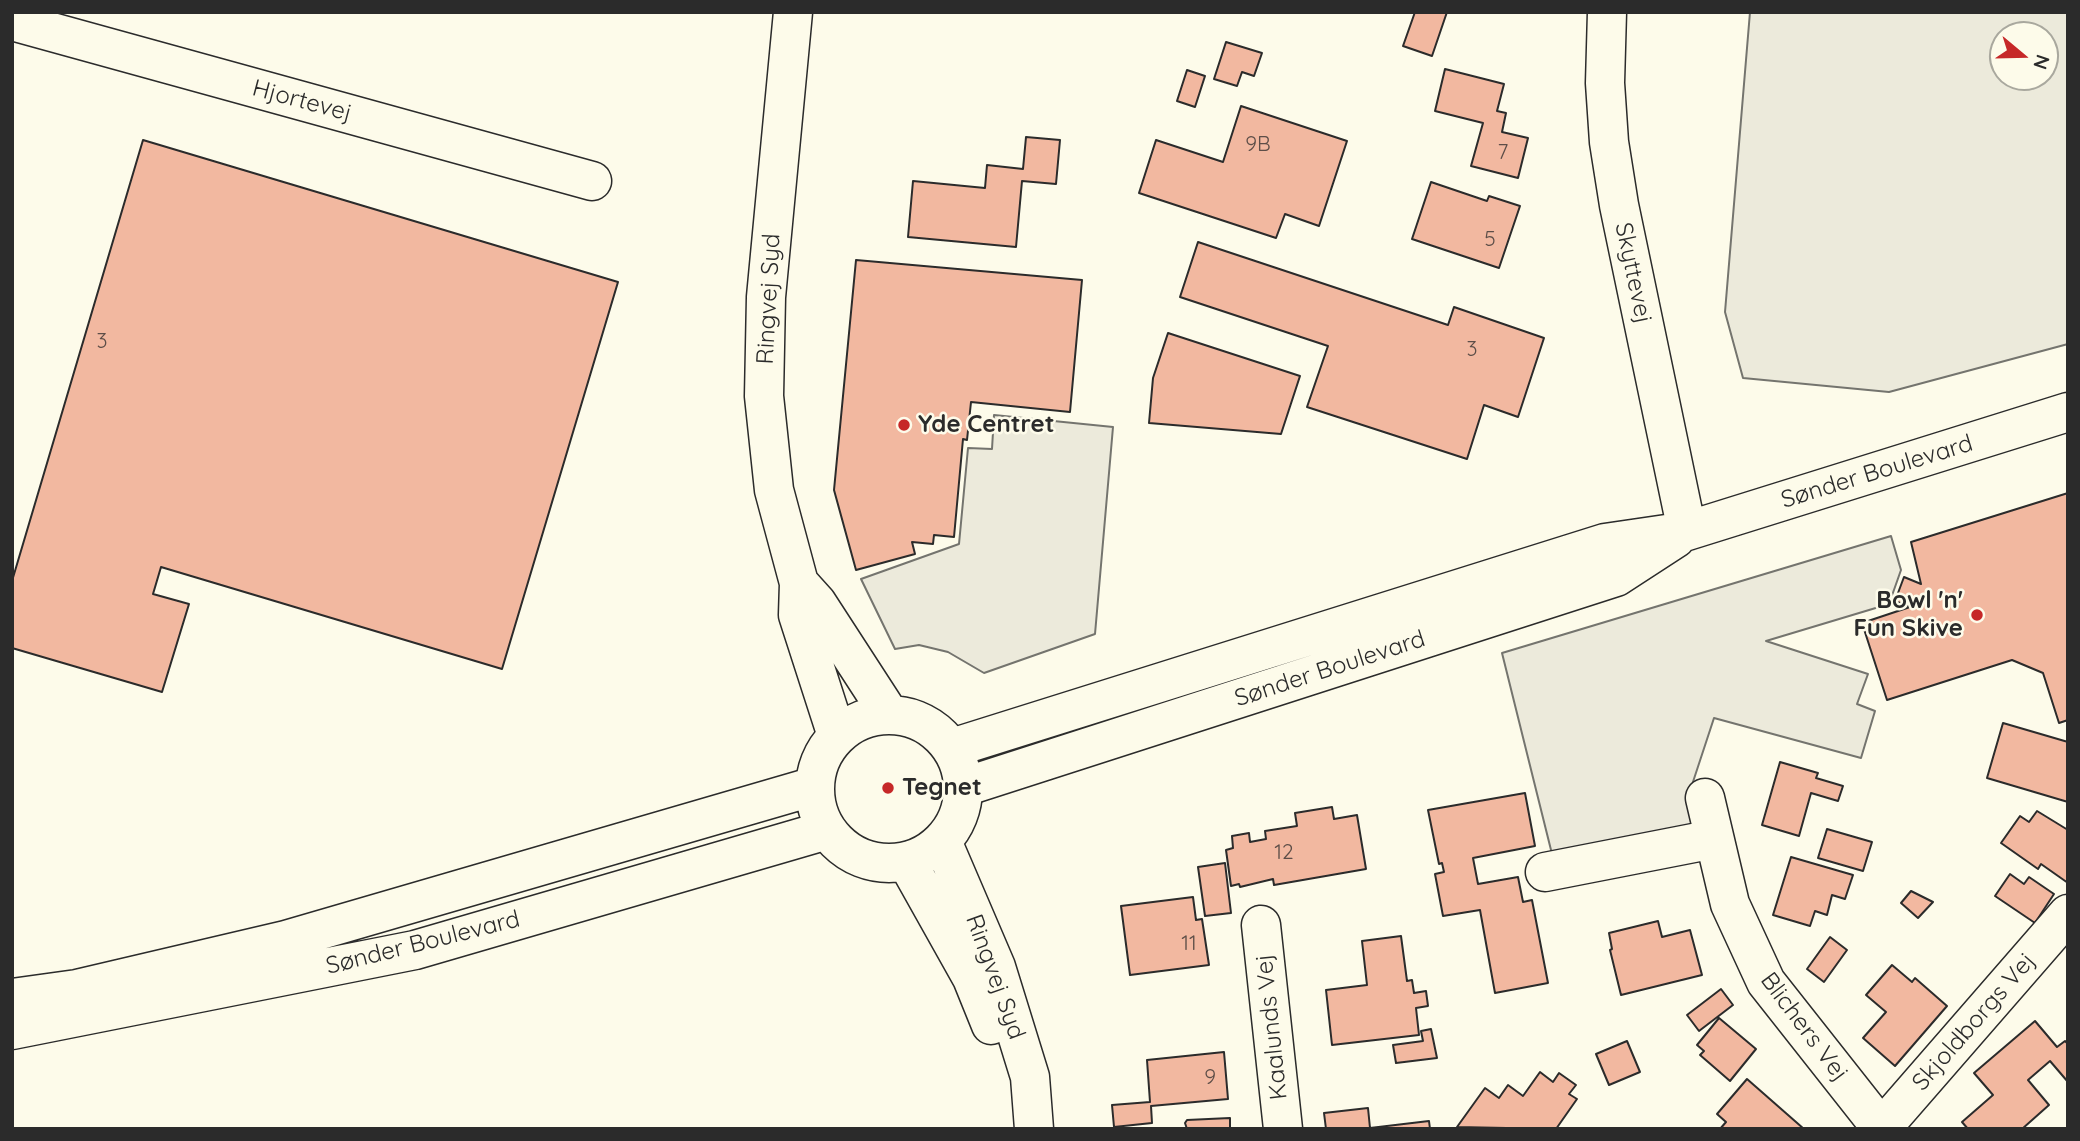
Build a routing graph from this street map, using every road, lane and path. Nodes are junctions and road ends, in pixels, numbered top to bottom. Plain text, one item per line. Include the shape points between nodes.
1 (793, 12) edge
2 (1607, 12) edge
3 (12, 21) edge
4 (592, 181) dead end
5 (2068, 412) edge
6 (1687, 531) junction
7 (799, 583) junction
8 (889, 714) junction
9 (837, 736) junction
10 (952, 748) junction
11 (815, 786) junction
12 (964, 787) junction
13 (1705, 798) dead end
14 (827, 830) junction
15 (1714, 839) junction
16 (942, 841) junction
17 (907, 862) junction
18 (1545, 872) dead end
19 (2068, 914) edge
20 (1261, 925) dead end
21 (12, 998) edge
22 (12, 1030) edge
23 (1033, 1122) edge
24 (1283, 1129) edge
25 (1882, 1129) edge

1 - 7 street, Ringvej Syd via 766,297 764,396 774,490
2 - 6 street, Skyttevej via 1605,83 1611,154
3 - 4 street, Hjortevej
5 - 6 street, Sønder Boulevard
6 - 10 street, Sønder Boulevard via 1605,543
6 - 12 street, Sønder Boulevard via 1616,577
7 - 8 street, Ringvej Syd via 817,603
7 - 9 street, Ringvej Syd via 798,615
8 - 9 street via 852,724
8 - 10 street via 925,723
9 - 11 street via 818,767
10 - 12 street
11 - 14 street
11 - 21 street, Sønder Boulevard via 286,940 77,989
12 - 16 street via 962,807
13 - 15 street, Blichers Vej
14 - 17 street via 862,858 877,863
14 - 22 street, Sønder Boulevard via 415,950
15 - 18 street
15 - 25 street, Blichers Vej via 1730,904 1766,982
16 - 17 street
16 - 23 street, Ringvej Syd via 996,967 1030,1077
17 - 23 street, Ringvej Syd via 972,978
19 - 25 street, Skjoldborgs Vej
20 - 24 street, Kaalunds Vej

